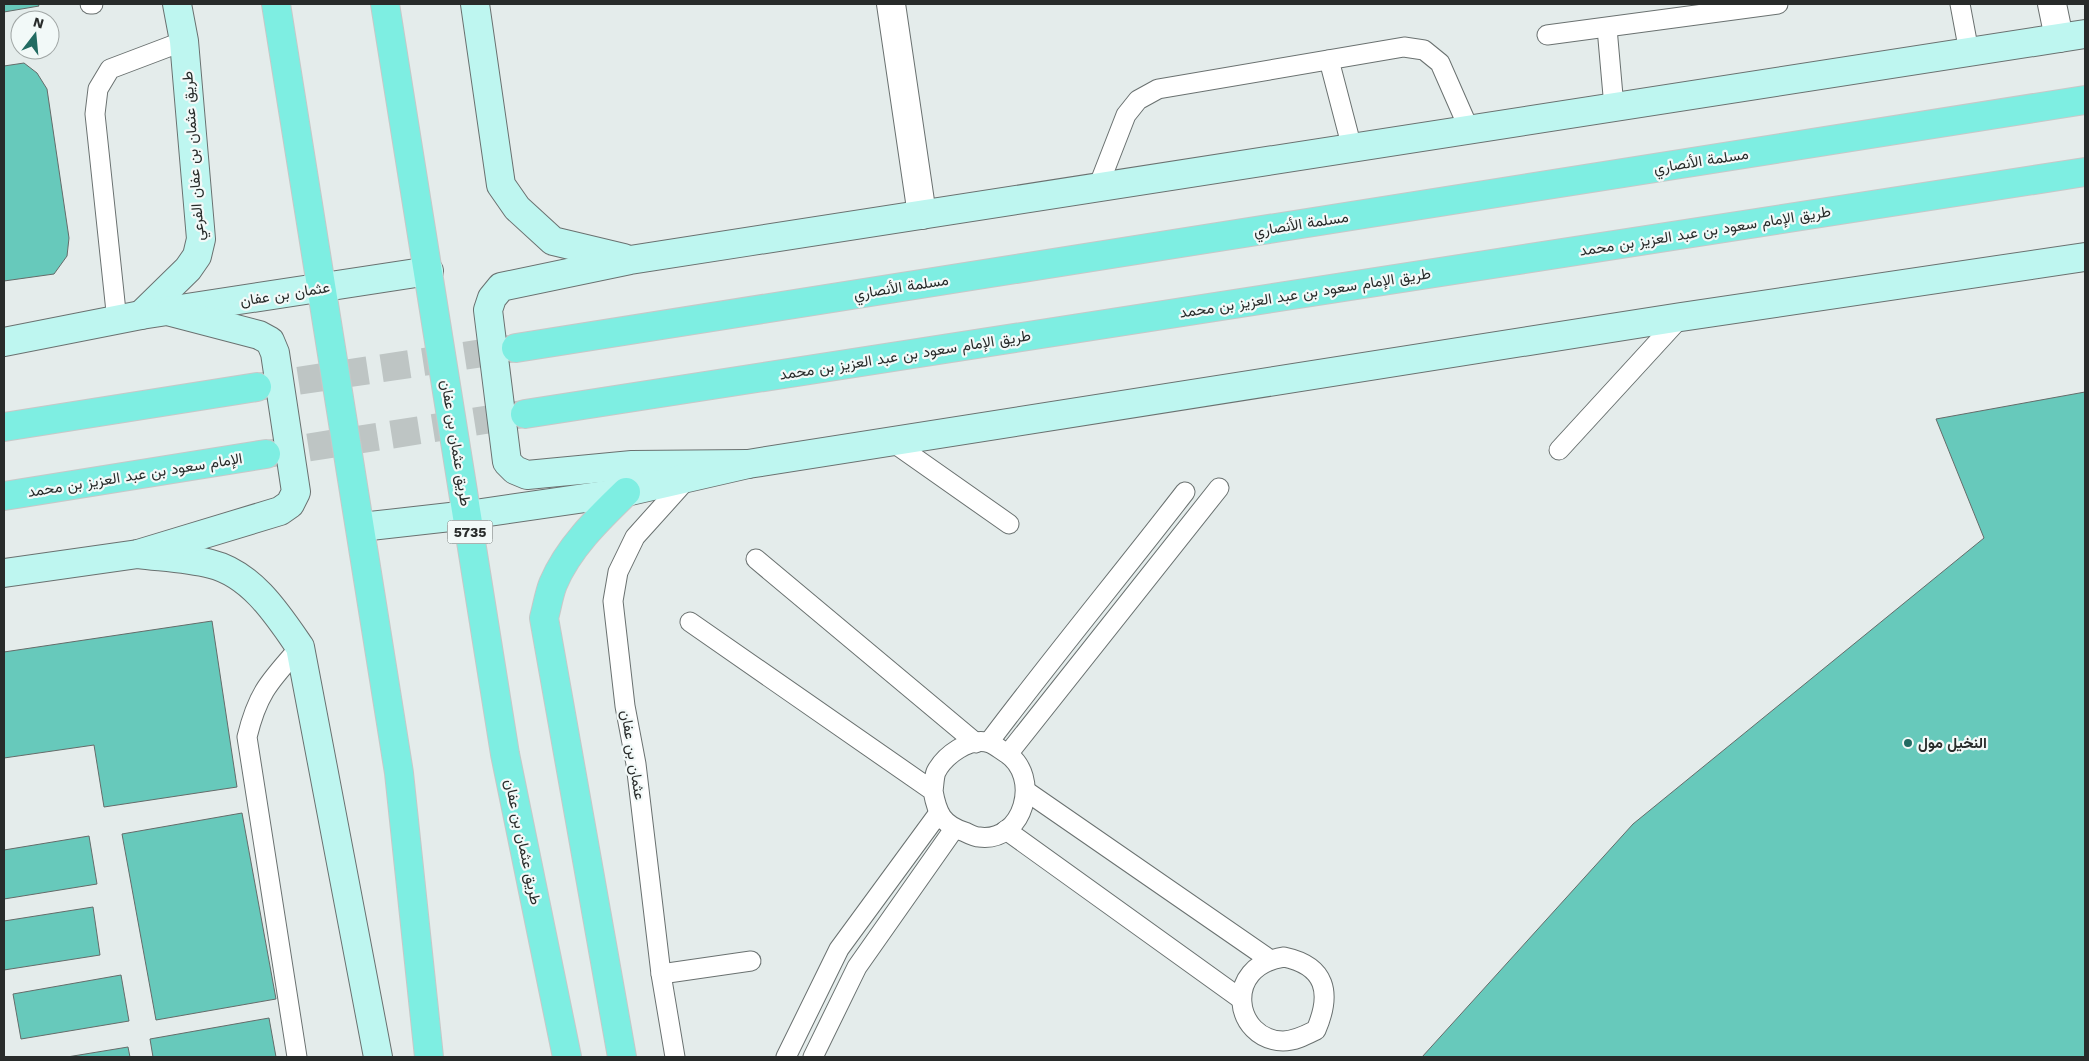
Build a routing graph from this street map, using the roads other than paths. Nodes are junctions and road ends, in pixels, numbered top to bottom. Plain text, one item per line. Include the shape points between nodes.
1 (177, 4) edge
2 (276, 4) edge
3 (385, 4) edge
4 (475, 4) edge
5 (891, 4) edge
6 (1778, 4) edge
7 (1960, 4) edge
8 (2052, 4) edge
9 (1607, 28) junction
10 (2085, 34) edge
11 (1547, 35) dead end
12 (2059, 38) junction
13 (184, 41) junction
14 (1969, 52) junction
15 (1329, 60) junction
16 (2085, 100) edge
17 (1614, 107) junction
18 (1470, 129) junction
19 (1352, 148) junction
20 (2085, 172) edge
21 (2085, 178) edge
22 (2025, 181) junction
23 (1098, 187) junction
24 (922, 214) junction
25 (2085, 257) edge
26 (630, 260) junction
27 (429, 272) junction
28 (322, 289) junction
29 (171, 312) junction
30 (1681, 316) junction
31 (129, 318) junction
32 (4, 342) edge
33 (516, 348) tunnel mouth
34 (257, 387) tunnel mouth
35 (525, 414) tunnel mouth
36 (4, 426) edge
37 (891, 441) junction
38 (1559, 450) dead end
39 (266, 454) tunnel mouth
40 (748, 464) junction
41 (689, 477) junction
42 (1219, 488) dead end
43 (626, 492) junction
44 (1185, 492) dead end
45 (4, 496) edge
46 (468, 515) junction
47 (1009, 524) dead end
48 (361, 527) junction
49 (138, 554) junction
50 (756, 559) dead end
51 (4, 573) edge
52 (690, 622) dead end
53 (300, 647) junction
54 (982, 743) junction
55 (1008, 754) junction
56 (933, 791) junction
57 (1026, 791) junction
58 (938, 814) junction
59 (954, 829) junction
60 (1006, 830) junction
61 (1268, 959) junction
62 (752, 961) dead end
63 (661, 974) junction
64 (1241, 998) junction
65 (297, 1057) edge
66 (378, 1057) edge
67 (429, 1057) edge
68 (567, 1057) edge
69 (622, 1057) edge
70 (675, 1057) edge
71 (786, 1057) edge
72 (813, 1057) edge

1 - 13 street, طريق عثمان بن عفان الفرعي
2 - 28 main road
3 - 27 main road, طريق عثمان بن عفان / 5735
4 - 26 street via 501,185 517,208 553,241
5 - 24 street
6 - 9 lane
7 - 14 lane
8 - 12 street
9 - 11 lane
9 - 17 lane
10 - 12 street
12 - 14 street
13 - 31 street, طريق عثمان بن عفان الفرعي via 201,240 197,256 188,269
13 - 31 lane via 110,69 98,89 95,114
14 - 17 street
15 - 18 lane via 1404,47 1424,50 1440,63
15 - 19 lane
15 - 23 lane via 1158,89 1138,100 1126,115
16 - 33 main road, مسلمة الأنصاري
17 - 18 street
18 - 19 street
19 - 23 street
20 - 22 main road, طريق الإمام سعود بن عبد العزيز بن محمد
21 - 22 street
22 - 35 main road, طريق الإمام سعود بن عبد العزيز بن محمد
23 - 24 street
24 - 26 street
25 - 30 street
26 - 40 street via 501,287 492,298 488,310 507,462 526,475 632,465
27 - 28 street, عثمان بن عفان
27 - 46 main road, طريق عثمان بن عفان / 5735
28 - 29 street, عثمان بن عفان
28 - 48 main road
29 - 31 street, عثمان بن عفان
29 - 49 street via 260,335 270,341 275,353 296,492 290,504 280,511
30 - 37 street
30 - 38 lane
31 - 32 street
34 - 36 main road
37 - 40 street
37 - 47 lane
39 - 45 main road, الإمام سعود بن عبد العزيز بن محمد
40 - 41 street
41 - 43 street
41 - 63 lane, عثمان بن عفان via 635,537 618,572 613,601
42 - 55 lane
43 - 46 street
43 - 69 main road via 596,521 568,558 553,584 544,618
44 - 54 lane via 1106,595
46 - 48 street
46 - 68 main road, طريق عثمان بن عفان / 5735 via 505,754
48 - 67 main road via 399,773
49 - 51 street
49 - 53 street via 212,564 237,575 273,609
50 - 54 lane
52 - 56 lane
53 - 65 lane via 266,685 254,708 247,737
53 - 66 street
54 - 55 lane
54 - 56 lane via 960,748 945,758 935,774
55 - 57 lane via 1022,773
56 - 58 lane
57 - 60 lane via 1023,809
57 - 61 lane
58 - 59 lane
58 - 71 lane via 839,949
59 - 60 lane via 980,838
59 - 72 lane via 857,967
60 - 64 lane
61 - 64 lane via 1254,969 1245,982
61 - 64 lane via 1300,960 1313,969 1323,983 1326,999 1316,1030 1300,1038 1283,1041 1267,1038 1244,1015
62 - 63 lane
63 - 70 lane, عثمان بن عفان

